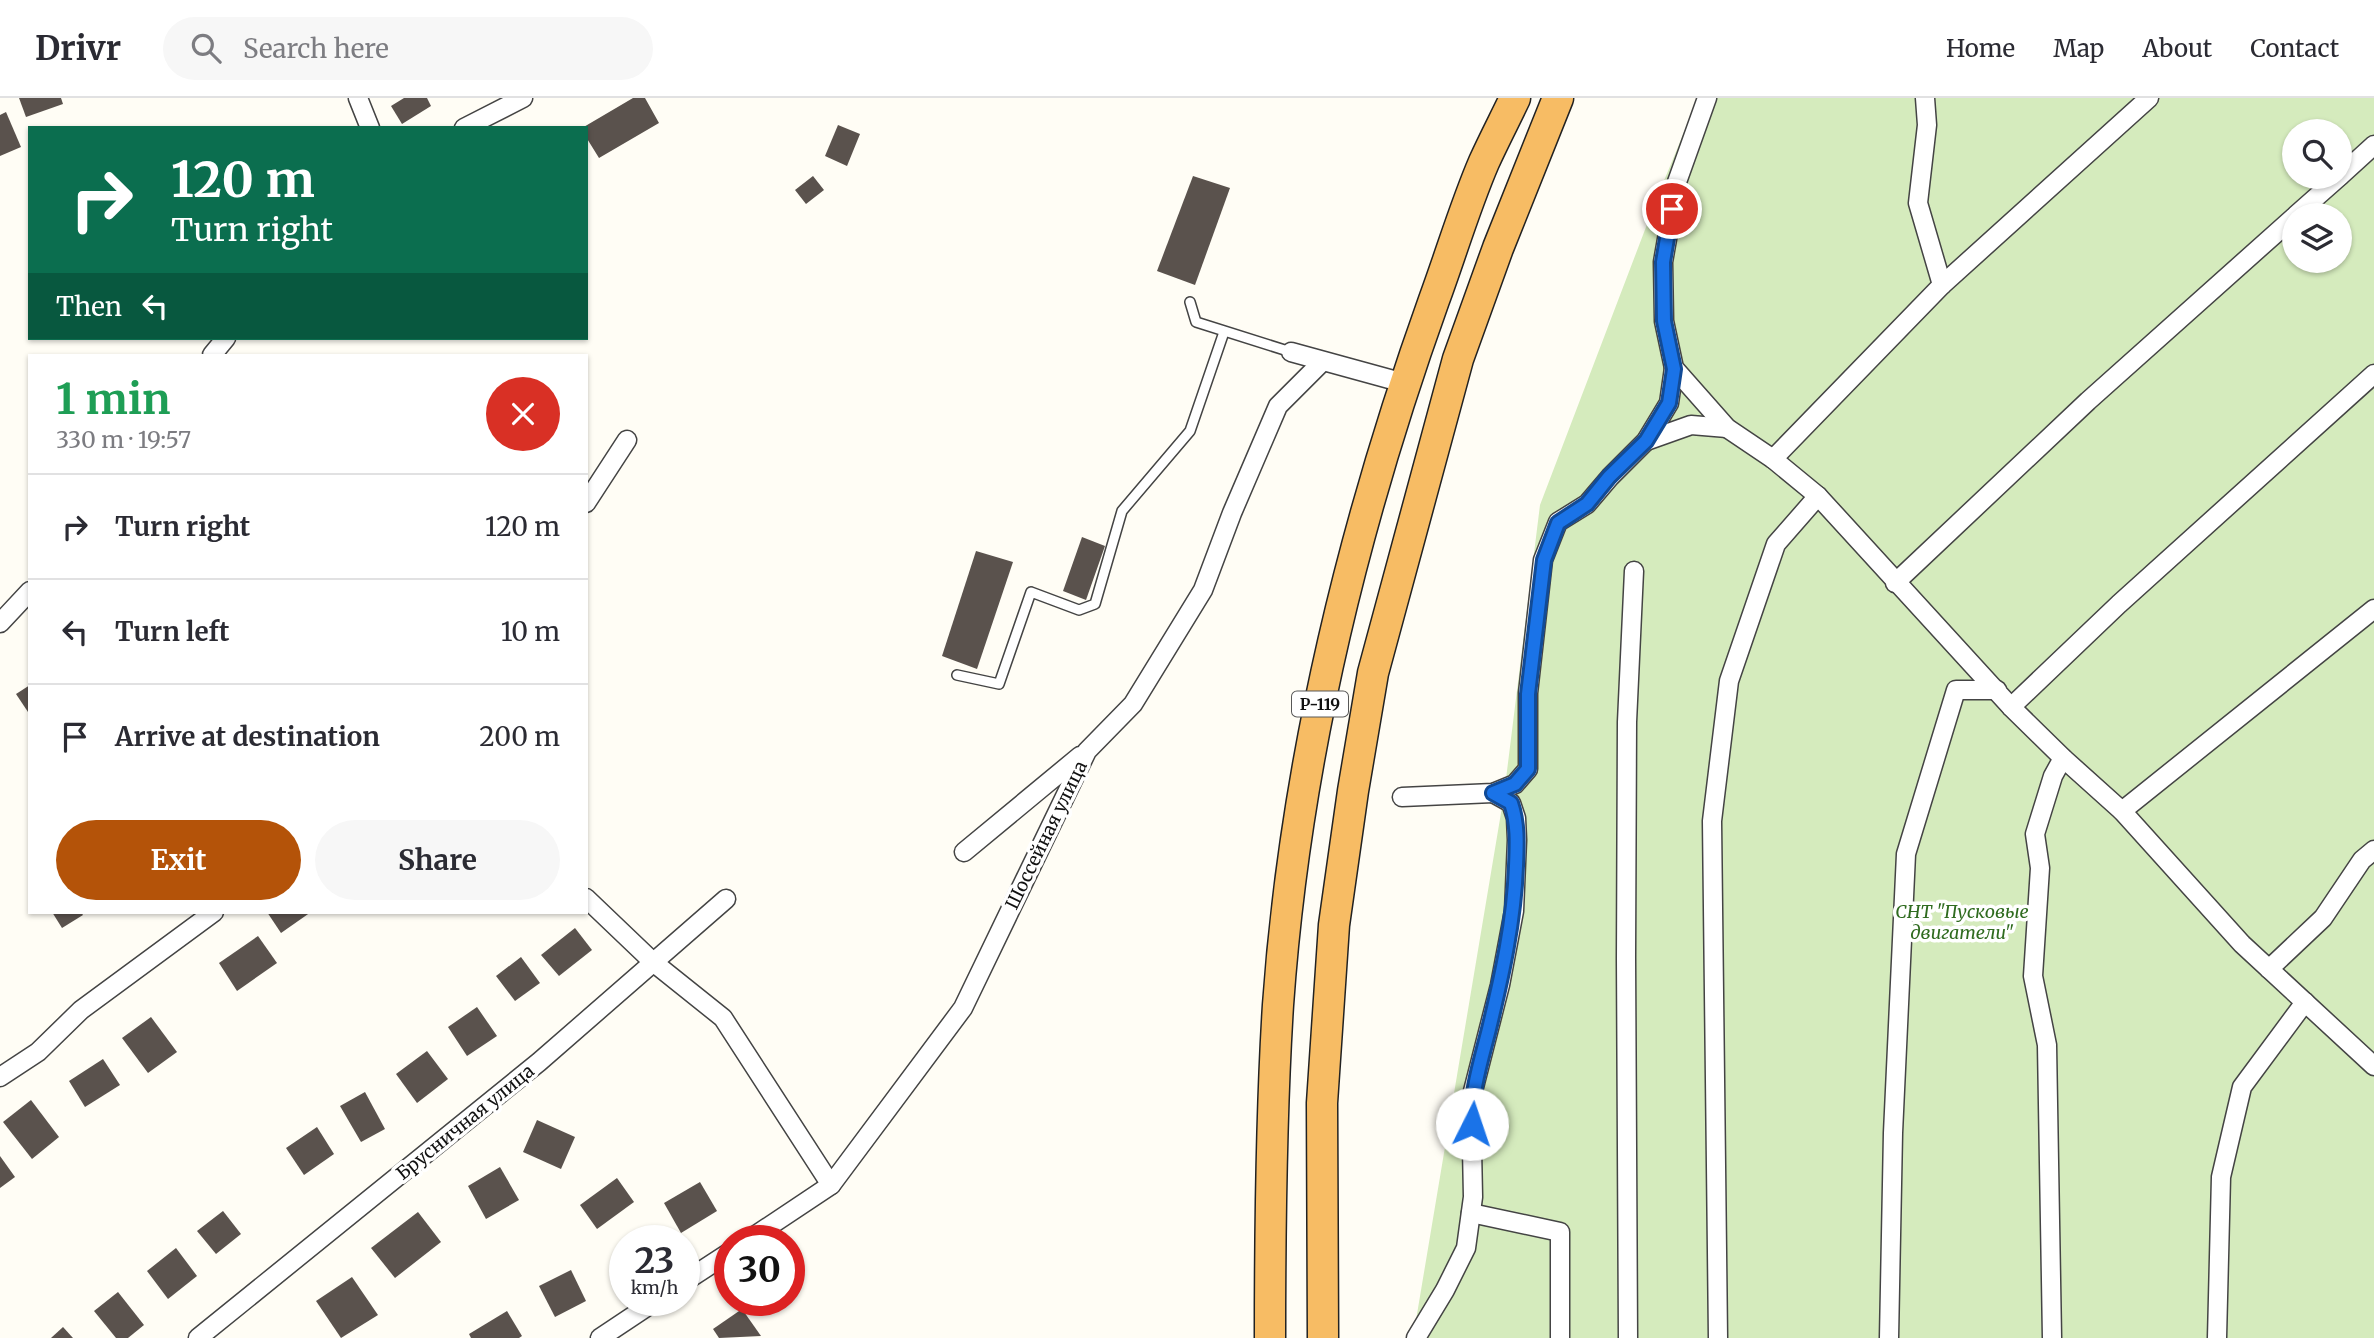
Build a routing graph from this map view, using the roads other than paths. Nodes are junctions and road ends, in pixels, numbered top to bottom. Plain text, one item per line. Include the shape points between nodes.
1 (358, 98) edge
2 (523, 98) edge
3 (1515, 98) edge
4 (1558, 98) edge
5 (1707, 98) edge
6 (1924, 98) edge
7 (2149, 98) edge
8 (369, 126) edge
9 (468, 126) edge
10 (2374, 145) edge
11 (2352, 164) edge
12 (2325, 189) edge
13 (2309, 203) edge
14 (2282, 228) edge
15 (1942, 285) junction
16 (1190, 302) dead end
17 (1224, 332) junction
18 (224, 340) edge
19 (1291, 352) joint
20 (213, 354) edge
21 (1322, 362) junction
22 (1674, 369) junction
23 (2374, 374) edge
24 (1404, 383) junction
25 (1727, 428) junction
26 (626, 440) dead end
27 (1646, 441) junction
28 (1773, 459) junction
29 (1818, 496) junction
30 (588, 500) edge
31 (1634, 572) dead end
32 (1895, 583) junction
33 (28, 593) edge
34 (2374, 609) edge
35 (0, 623) edge
36 (957, 675) dead end
37 (1997, 690) junction
38 (2011, 707) junction
39 (1087, 751) junction
40 (2063, 758) junction
41 (1493, 793) junction
42 (1402, 797) dead end
43 (2122, 811) junction
44 (2374, 850) edge
45 (964, 852) dead end
46 (726, 899) dead end
47 (588, 900) edge
48 (211, 914) edge
49 (653, 962) junction
50 (2269, 969) junction
51 (2305, 1002) junction
52 (2374, 1066) edge
53 (0, 1077) edge
54 (831, 1185) junction
55 (1471, 1213) junction
56 (771, 1225) edge
57 (633, 1316) edge
58 (198, 1338) edge
59 (600, 1338) edge
60 (1270, 1338) edge
61 (1322, 1338) edge
62 (1416, 1338) edge
63 (1560, 1338) edge
64 (1628, 1338) edge
65 (1718, 1338) edge
66 (1889, 1338) edge
67 (2052, 1338) edge
68 (2217, 1338) edge

1 - 8 street
2 - 9 street
3 - 24 highway, Р-119 via 1483,163
4 - 61 highway, Р-119 via 1458,359 1373,673 1333,938 1322,1103
5 - 22 street via 1677,182 1663,262 1664,321
6 - 15 street via 1927,125 1918,203
7 - 15 street
10 - 11 street
12 - 13 street
14 - 32 street via 2088,401
15 - 28 street
16 - 17 lane via 1196,323
17 - 19 lane
17 - 36 lane via 1190,430 1122,511 1095,604 1079,610 1031,592 999,684
18 - 20 street
19 - 21 street
21 - 24 street
21 - 39 street, Шоссейная улица via 1278,406 1203,590 1133,704
22 - 25 street
22 - 27 street via 1669,403
23 - 38 street
24 - 60 highway, Р-119 via 1322,693 1295,851 1279,1003 1271,1153
25 - 27 street via 1692,425
25 - 28 street
26 - 30 street
27 - 41 street via 1587,504 1558,523 1542,573 1528,694 1528,769 1515,784
28 - 29 street
29 - 32 street
29 - 65 street via 1776,544 1729,681 1712,821
31 - 64 street via 1627,722
32 - 37 street
33 - 35 street
34 - 43 street
37 - 38 street
37 - 66 street via 1956,690 1906,854
38 - 40 street
39 - 45 street
39 - 54 street, Шоссейная улица via 963,1008
40 - 43 street
40 - 67 street via 2035,834 2040,868 2033,976 2047,1045
41 - 42 street
41 - 55 street via 1511,803 1516,818 1514,911 1471,1099
43 - 50 street
44 - 50 street via 2362,860 2323,918
46 - 49 street, Брусничная улица
47 - 49 street
48 - 53 street via 81,1010 38,1052
49 - 54 street via 723,1018
49 - 58 street, Брусничная улица via 539,1062
50 - 51 street
51 - 52 street
51 - 68 street via 2242,1087 2221,1177
54 - 56 street, Шоссейная улица
55 - 62 street via 1466,1248
55 - 63 street via 1560,1233
57 - 59 street

